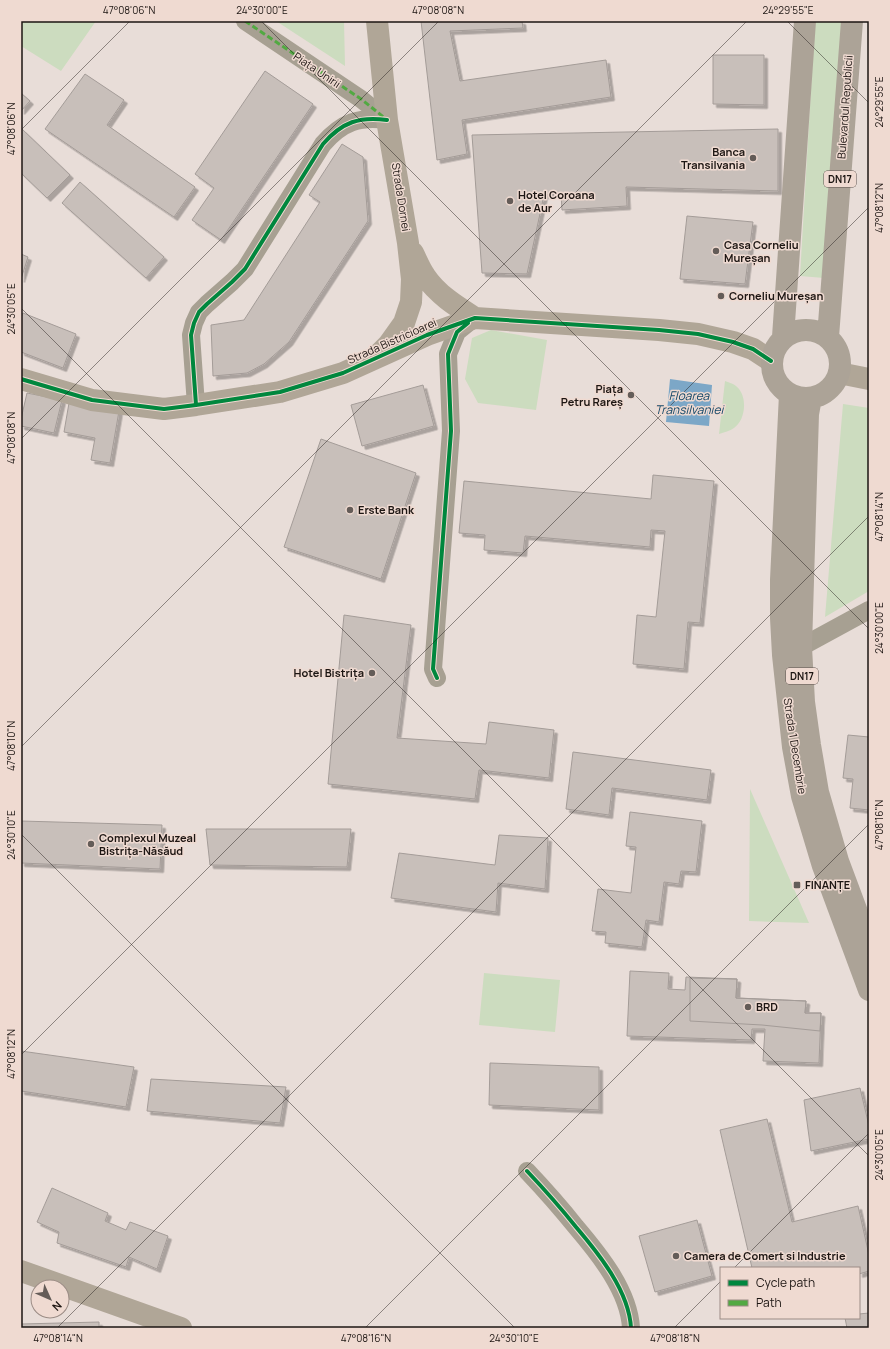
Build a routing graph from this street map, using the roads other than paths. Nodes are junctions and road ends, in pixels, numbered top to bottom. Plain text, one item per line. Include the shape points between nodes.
1 (245, 21) edge
2 (377, 21) edge
3 (804, 21) edge
4 (852, 21) edge
5 (387, 120) junction
6 (408, 243) junction
7 (474, 318) junction
8 (784, 337) junction
9 (828, 337) junction
10 (372, 360) junction
11 (771, 361) junction
12 (839, 373) junction
13 (21, 379) edge
14 (869, 379) edge
15 (801, 396) junction
16 (196, 405) junction
17 (869, 610) edge
18 (801, 648) junction
19 (437, 678) dead end
20 (869, 944) edge
21 (869, 990) edge
22 (527, 1171) dead end
23 (21, 1271) edge
24 (147, 1322) edge
25 (181, 1328) edge
26 (631, 1328) edge

1 - 5 street, Piața Unirii via 361,99
2 - 5 street, Strada Dornei
3 - 8 main road
4 - 9 main road, Bulevardul Republicii / DN17
5 - 6 street, Strada Dornei
5 - 16 street via 360,120 347,124 330,136 245,269 199,312 191,335
6 - 7 street via 424,275 435,288
6 - 10 street, Strada Dornei via 412,279 411,302 404,323 389,344
7 - 10 street, Strada Bistricioarei via 427,335
7 - 11 street, Strada Bistricioarei via 698,334 753,349
7 - 19 street via 457,332 448,354 451,431 433,669
8 - 9 main road via 794,331 806,329
8 - 11 main road via 777,344
9 - 12 main road via 838,353
10 - 16 street, Strada Bistricioarei via 343,373 280,392
11 - 15 main road via 772,371 782,389
12 - 14 street
12 - 15 main road via 835,382 820,395
13 - 16 street, Strada Bistricioarei via 92,400 164,409
15 - 18 main road, Strada 1 Decembrie / DN17 via 808,414
15 - 21 main road, Strada 1 Decembrie / DN17 via 781,580 783,655 793,747 802,796 822,866
17 - 18 street
18 - 20 main road, Strada 1 Decembrie / DN17 via 804,702 818,792 838,862
22 - 26 street via 596,1250 616,1280 631,1317
23 - 24 street
24 - 25 street

